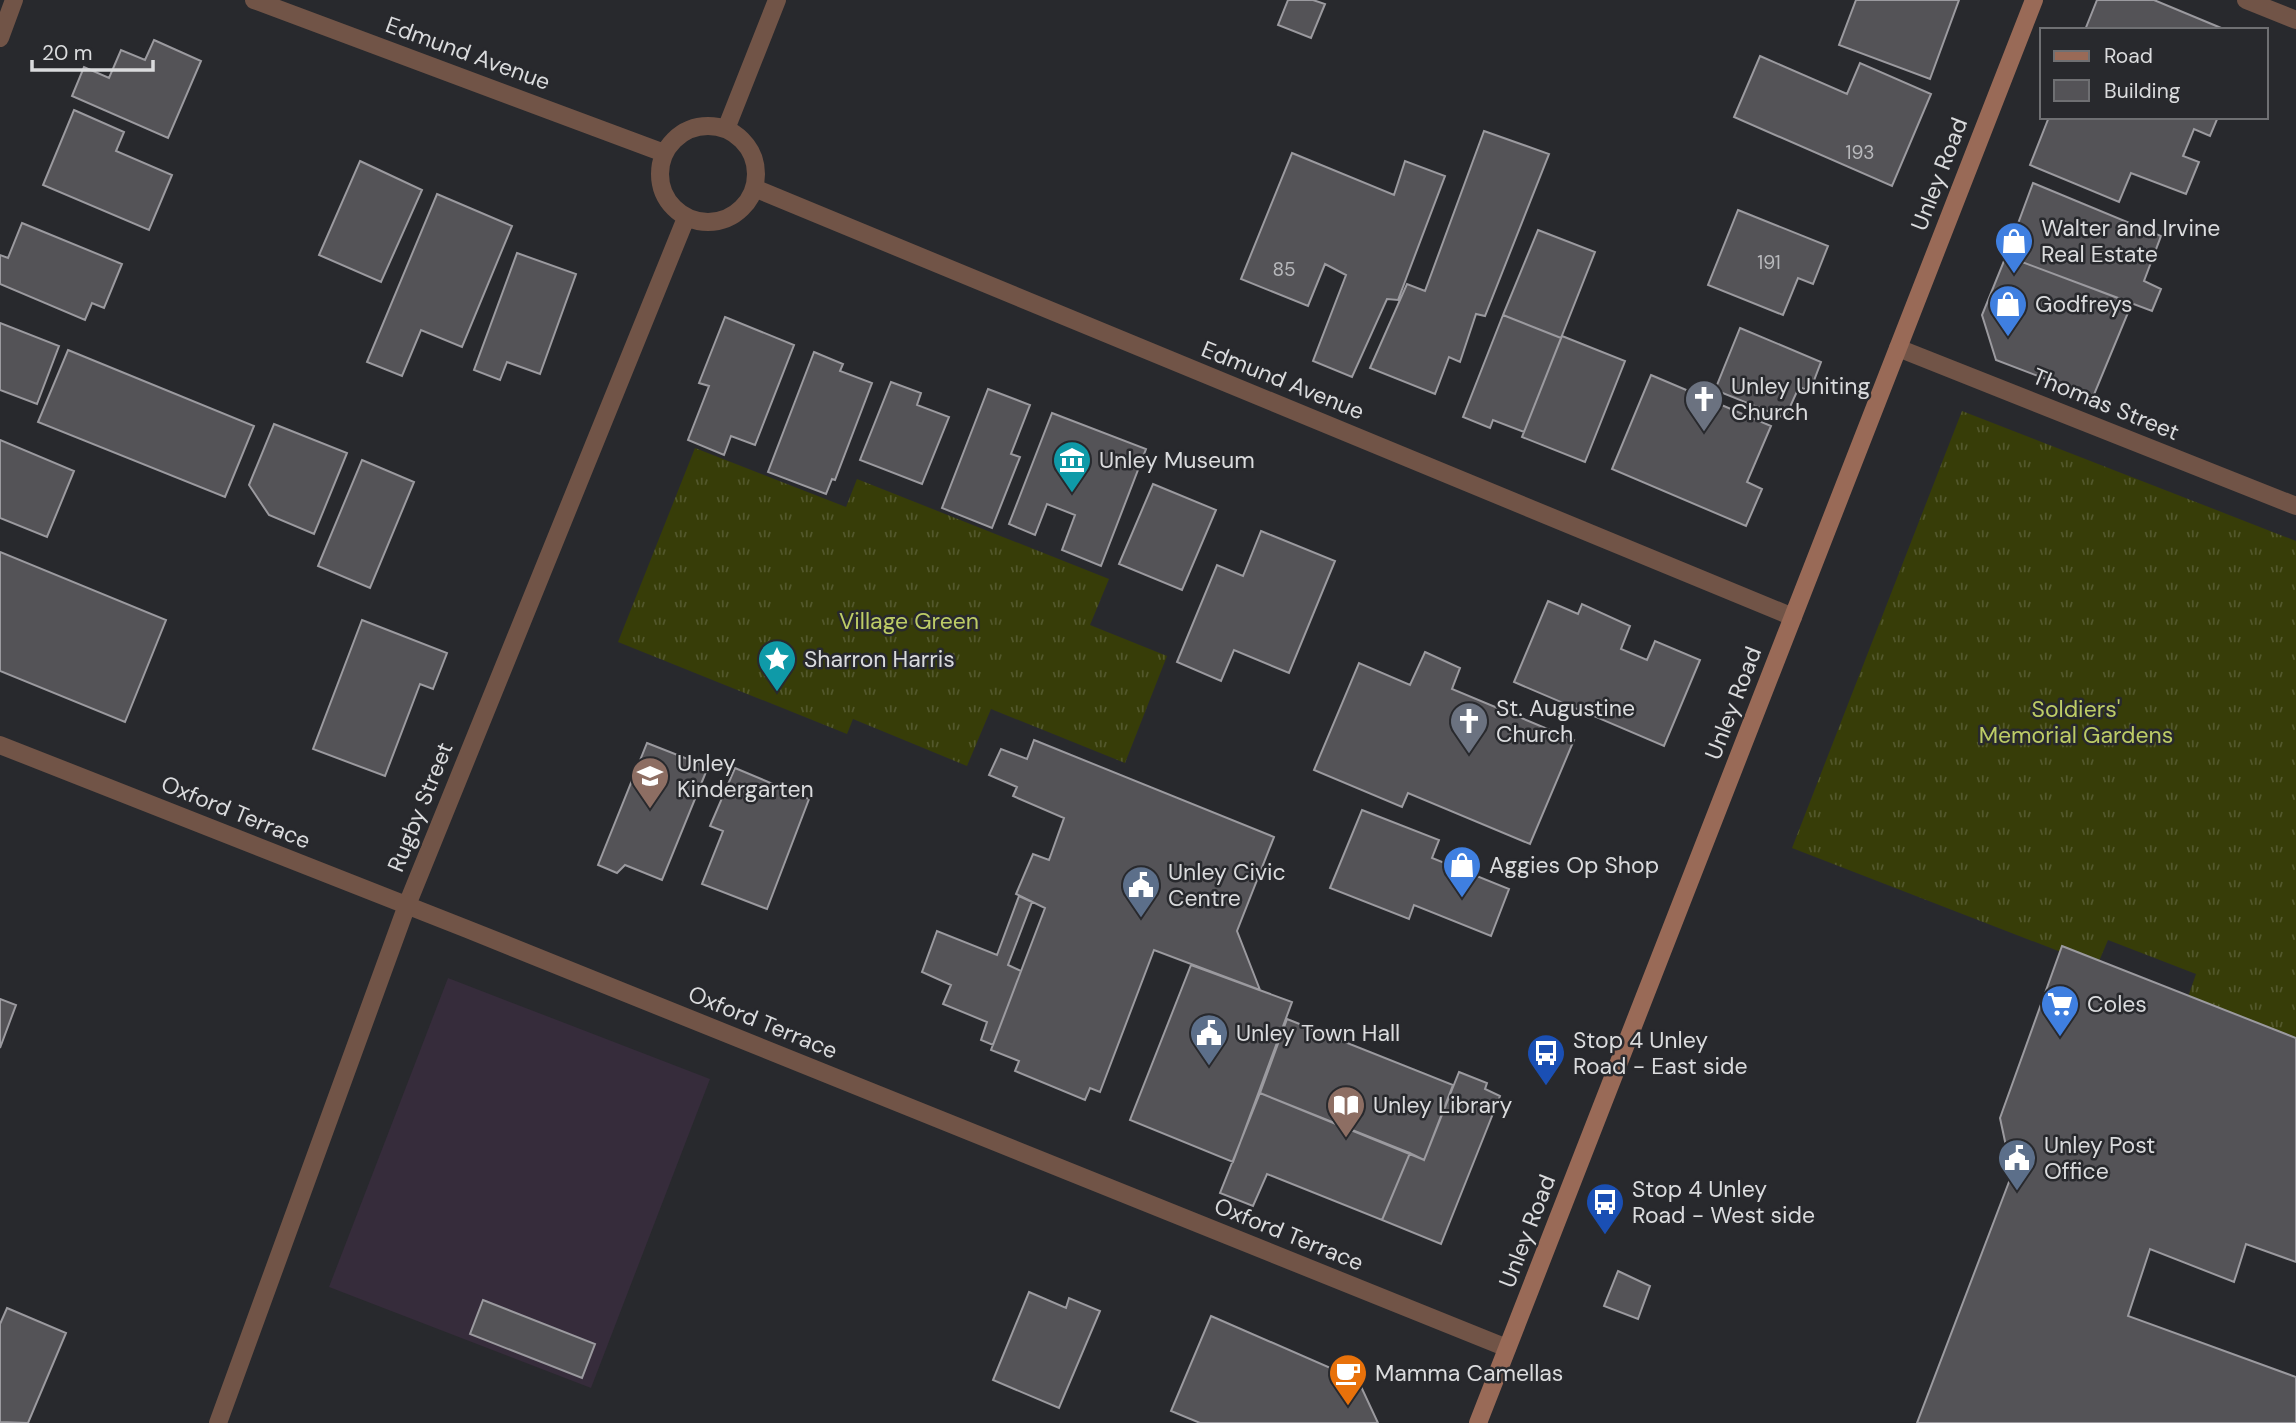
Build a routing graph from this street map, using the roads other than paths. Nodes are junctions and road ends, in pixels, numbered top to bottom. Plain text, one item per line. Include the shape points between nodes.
1 (14, 0) edge
2 (254, 0) edge
3 (777, 0) edge
4 (2034, 0) edge
5 (2246, 0) edge
6 (2296, 20) edge
7 (0, 38) edge
8 (726, 129) junction
9 (664, 153) junction
10 (754, 188) junction
11 (686, 218) junction
12 (1898, 348) junction
13 (2296, 506) edge
14 (1793, 617) junction
15 (0, 745) edge
16 (407, 905) junction
17 (1507, 1348) junction
18 (218, 1423) edge
19 (1478, 1423) edge

1 - 7 street
2 - 9 street, Edmund Avenue
3 - 8 street
4 - 12 main road, Unley Road
5 - 6 street
8 - 9 street via 691,129
8 - 10 street via 747,145 754,158
9 - 11 street via 660,169 663,192
10 - 11 street via 739,212 723,220 710,223
10 - 14 street, Edmund Avenue
11 - 16 street, Rugby Street
12 - 13 street, Thomas Street
12 - 14 main road, Unley Road
14 - 17 main road, Unley Road
15 - 16 street, Oxford Terrace
16 - 17 street, Oxford Terrace
16 - 18 street, Rugby Street
17 - 19 main road, Unley Road

